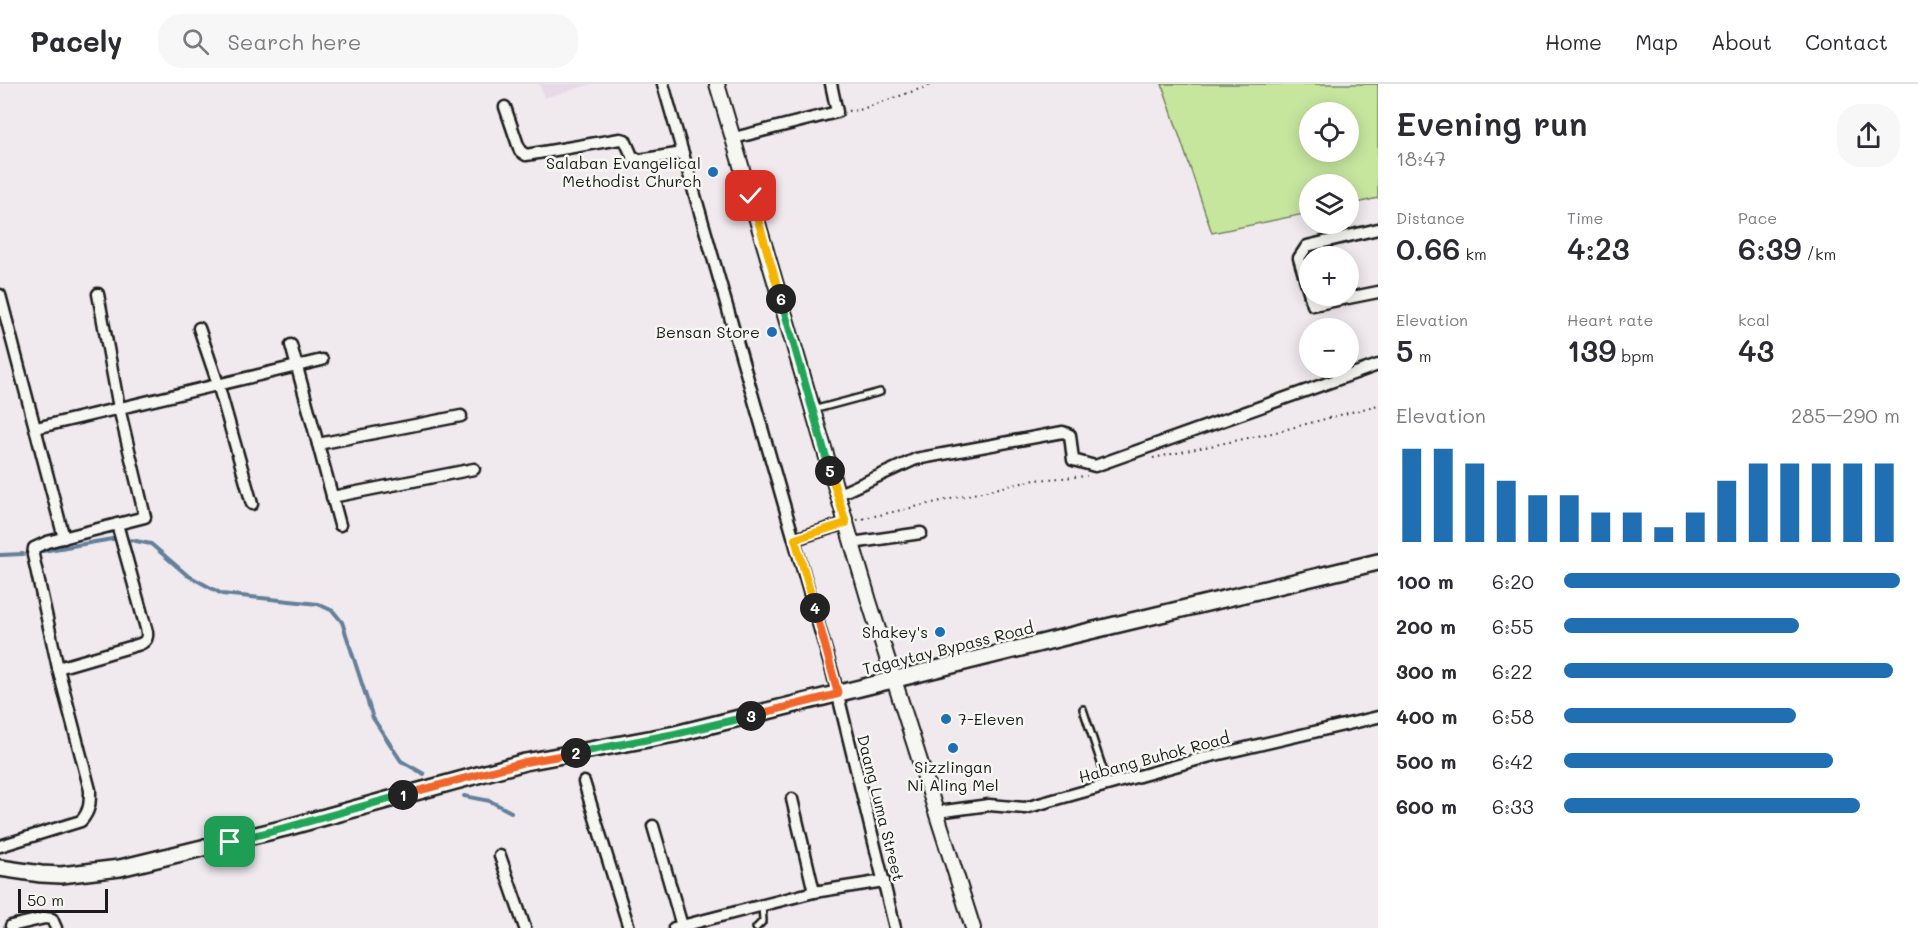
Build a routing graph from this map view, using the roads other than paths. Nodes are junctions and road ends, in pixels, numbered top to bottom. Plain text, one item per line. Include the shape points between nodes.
1 (663, 84) edge
2 (717, 84) edge
3 (831, 84) edge
4 (505, 107) dead end
5 (734, 138) junction
6 (683, 153) junction
7 (1378, 229) edge
8 (1307, 246) edge
9 (1378, 292) edge
10 (98, 294) dead end
11 (0, 295) edge
12 (1359, 296) edge
13 (2, 310) edge
14 (199, 328) dead end
15 (291, 345) dead end
16 (322, 360) dead end
17 (1378, 365) edge
18 (295, 366) junction
19 (218, 384) junction
20 (880, 392) dead end
21 (119, 408) junction
22 (812, 410) junction
23 (461, 416) dead end
24 (36, 428) junction
25 (318, 444) junction
26 (474, 469) dead end
27 (837, 495) junction
28 (332, 497) junction
29 (252, 504) dead end
30 (846, 523) junction
31 (117, 524) junction
32 (340, 525) dead end
33 (921, 533) dead end
34 (64, 538) junction
35 (795, 539) junction
36 (852, 543) junction
37 (1378, 562) edge
38 (58, 668) junction
39 (894, 681) junction
40 (838, 694) junction
41 (1083, 709) dead end
42 (1378, 717) edge
43 (584, 782) dead end
44 (1108, 785) junction
45 (792, 799) dead end
46 (937, 812) junction
47 (653, 826) dead end
48 (0, 846) edge
49 (500, 856) dead end
50 (0, 868) edge
51 (884, 881) junction
52 (814, 892) junction
53 (762, 905) junction
54 (11, 926) dead end
55 (678, 927) edge
56 (56, 928) edge
57 (525, 928) edge
58 (629, 928) edge
59 (756, 928) edge
60 (895, 928) edge
61 (973, 928) edge

1 - 6 street, Daang Luma Street
2 - 5 main road
3 - 5 street via 837,112
4 - 6 street via 522,154 620,139 625,140 632,156 639,160
5 - 22 main road
6 - 35 street, Daang Luma Street
7 - 8 street
9 - 12 street
10 - 21 street
11 - 13 street
13 - 24 street
14 - 19 street
15 - 18 street
16 - 18 street
17 - 27 street via 1095,466 1073,460 1070,435 1063,432 916,459
18 - 19 street
18 - 25 street
19 - 21 street
19 - 29 street
20 - 22 lane
21 - 24 street
21 - 31 street via 145,517
22 - 27 main road
23 - 25 street
24 - 34 street
25 - 28 street
26 - 28 street
27 - 30 main road
28 - 32 street
30 - 35 street
30 - 36 main road
31 - 34 street
31 - 38 street via 147,638 137,645
33 - 36 street
34 - 38 street via 40,544 33,551
35 - 40 street, Daang Luma Street
36 - 39 main road
37 - 39 main road, Tagaytay Bypass Road
38 - 48 street via 90,790 88,813 81,820
39 - 40 main road, Tagaytay Bypass Road
39 - 46 main road
40 - 50 main road, Tagaytay Bypass Road via 675,734 525,762 285,828 120,868 61,875
40 - 51 street, Daang Luma Street
41 - 44 lane
42 - 44 street, Habang Buhok Road
43 - 58 street
44 - 46 street, Habang Buhok Road via 1024,808 989,805
45 - 52 street
46 - 61 main road
47 - 55 street
49 - 57 street
51 - 52 street
51 - 60 street, Daang Luma Street
52 - 53 street
53 - 55 street
53 - 59 lane via 763,921
54 - 56 street via 45,918 52,919

